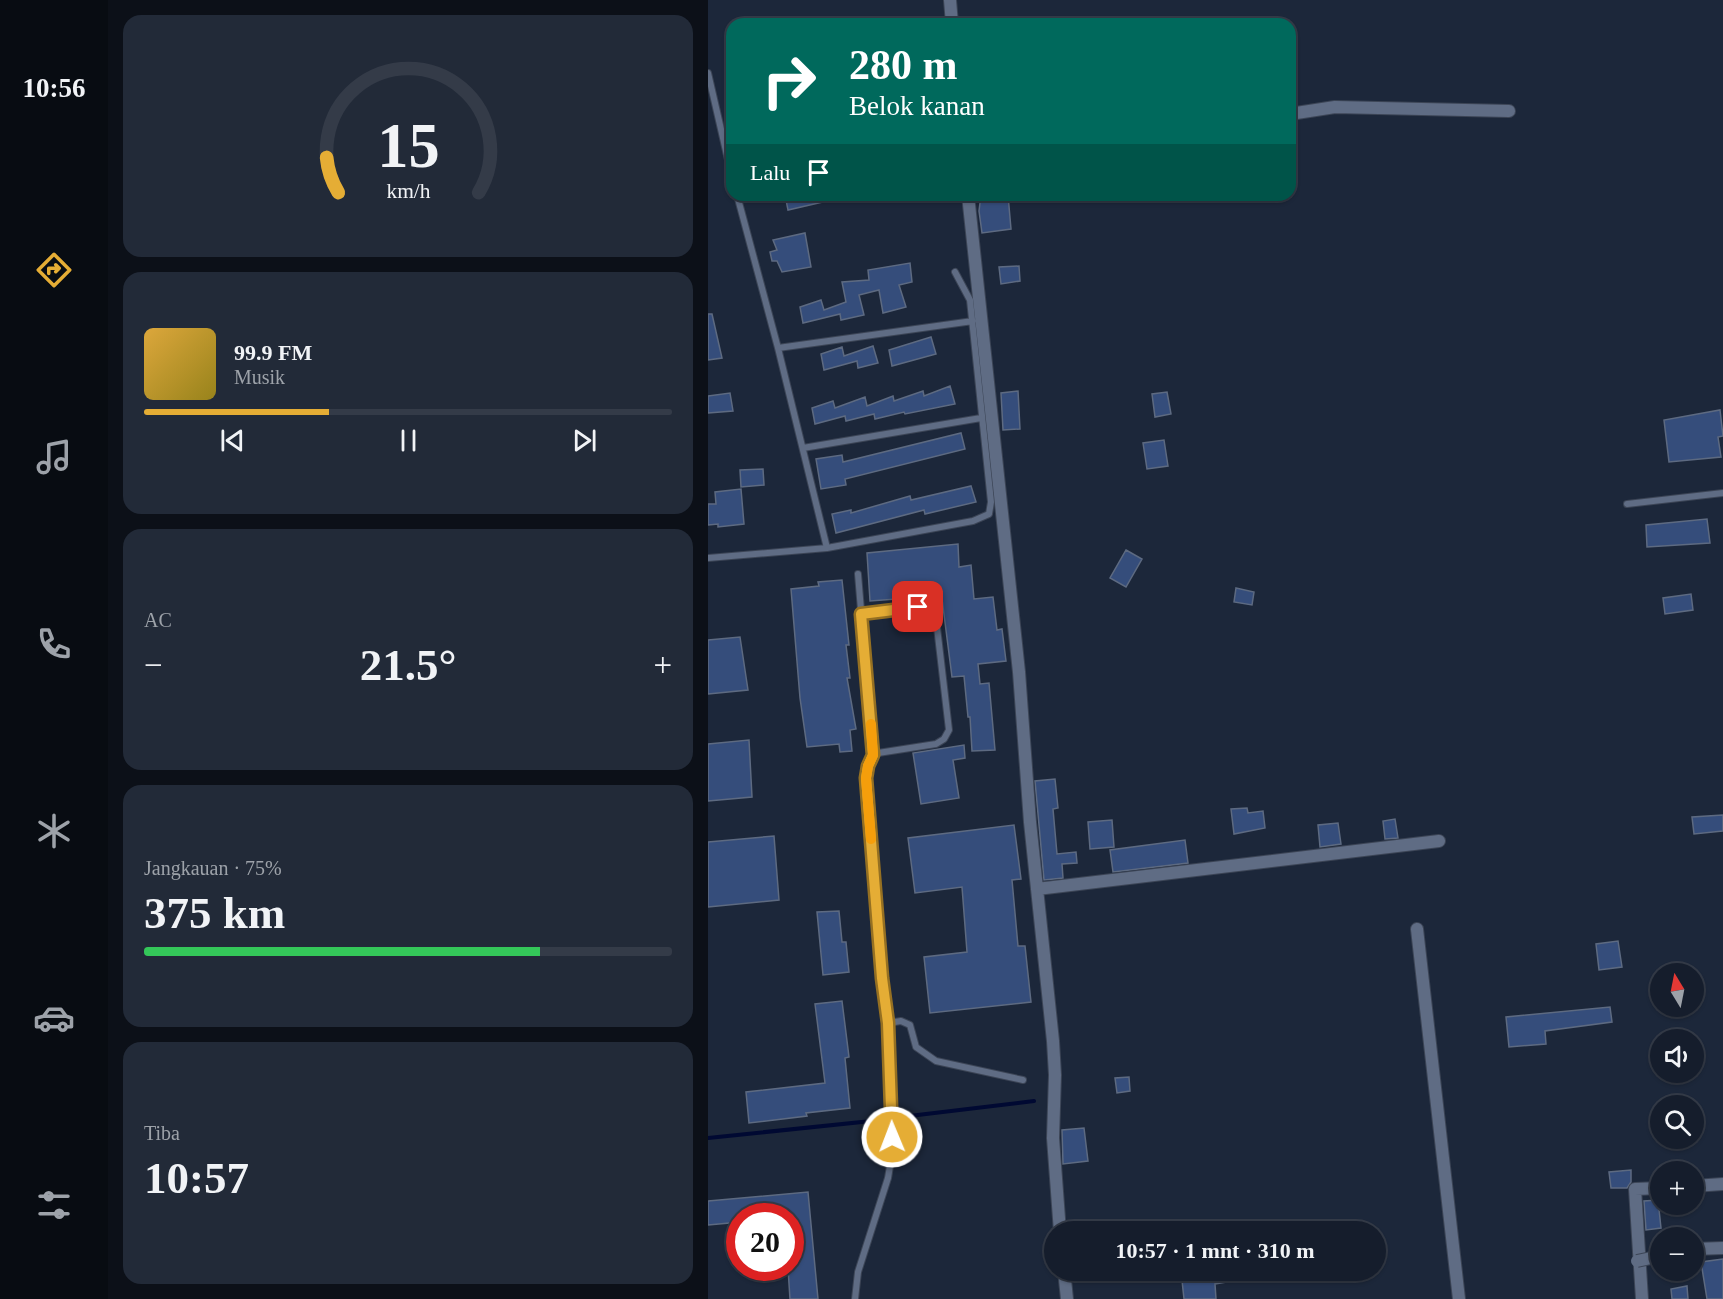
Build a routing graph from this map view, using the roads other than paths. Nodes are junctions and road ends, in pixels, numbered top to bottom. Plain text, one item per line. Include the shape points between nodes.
1 (950, 0) edge
2 (952, 18) edge
3 (708, 73) edge
4 (1509, 111) dead end
5 (1296, 113) edge
6 (726, 151) edge
7 (739, 201) edge
8 (969, 201) edge
9 (955, 272) dead end
10 (973, 321) junction
11 (778, 348) junction
12 (981, 418) junction
13 (803, 448) junction
14 (1723, 493) edge
15 (1627, 504) dead end
16 (827, 548) junction
17 (708, 558) edge
18 (858, 574) dead end
19 (861, 614) junction
20 (873, 755) junction
21 (1439, 841) dead end
22 (1037, 889) junction
23 (1417, 929) dead end
24 (888, 1023) junction
25 (1023, 1080) dead end
26 (1723, 1184) edge
27 (1704, 1185) edge
28 (1650, 1188) edge
29 (1059, 1221) edge
30 (1723, 1248) edge
31 (1704, 1249) edge
32 (1650, 1258) edge
33 (1637, 1261) dead end
34 (1065, 1281) edge
35 (855, 1299) edge
36 (1067, 1299) edge
37 (1459, 1299) edge
38 (1642, 1299) edge

1 - 2 street
3 - 6 lane
4 - 5 street via 1335,107
7 - 11 lane
8 - 22 street via 1019,672
9 - 10 lane via 970,300
10 - 11 lane
10 - 12 lane
11 - 13 lane
12 - 13 lane
12 - 16 lane via 989,514 973,521
13 - 16 lane
14 - 15 lane
16 - 17 lane
18 - 19 lane
19 - 20 lane
19 - 20 lane via 926,607 935,610 950,730 940,742
20 - 24 lane via 866,778
21 - 22 street
22 - 29 street via 1055,1075 1053,1138
23 - 37 street
24 - 25 lane via 909,1025 916,1047 939,1062
24 - 35 lane via 892,1154 863,1252
26 - 27 street
28 - 38 street via 1635,1189
30 - 31 street
32 - 33 street, bridge
34 - 36 street

